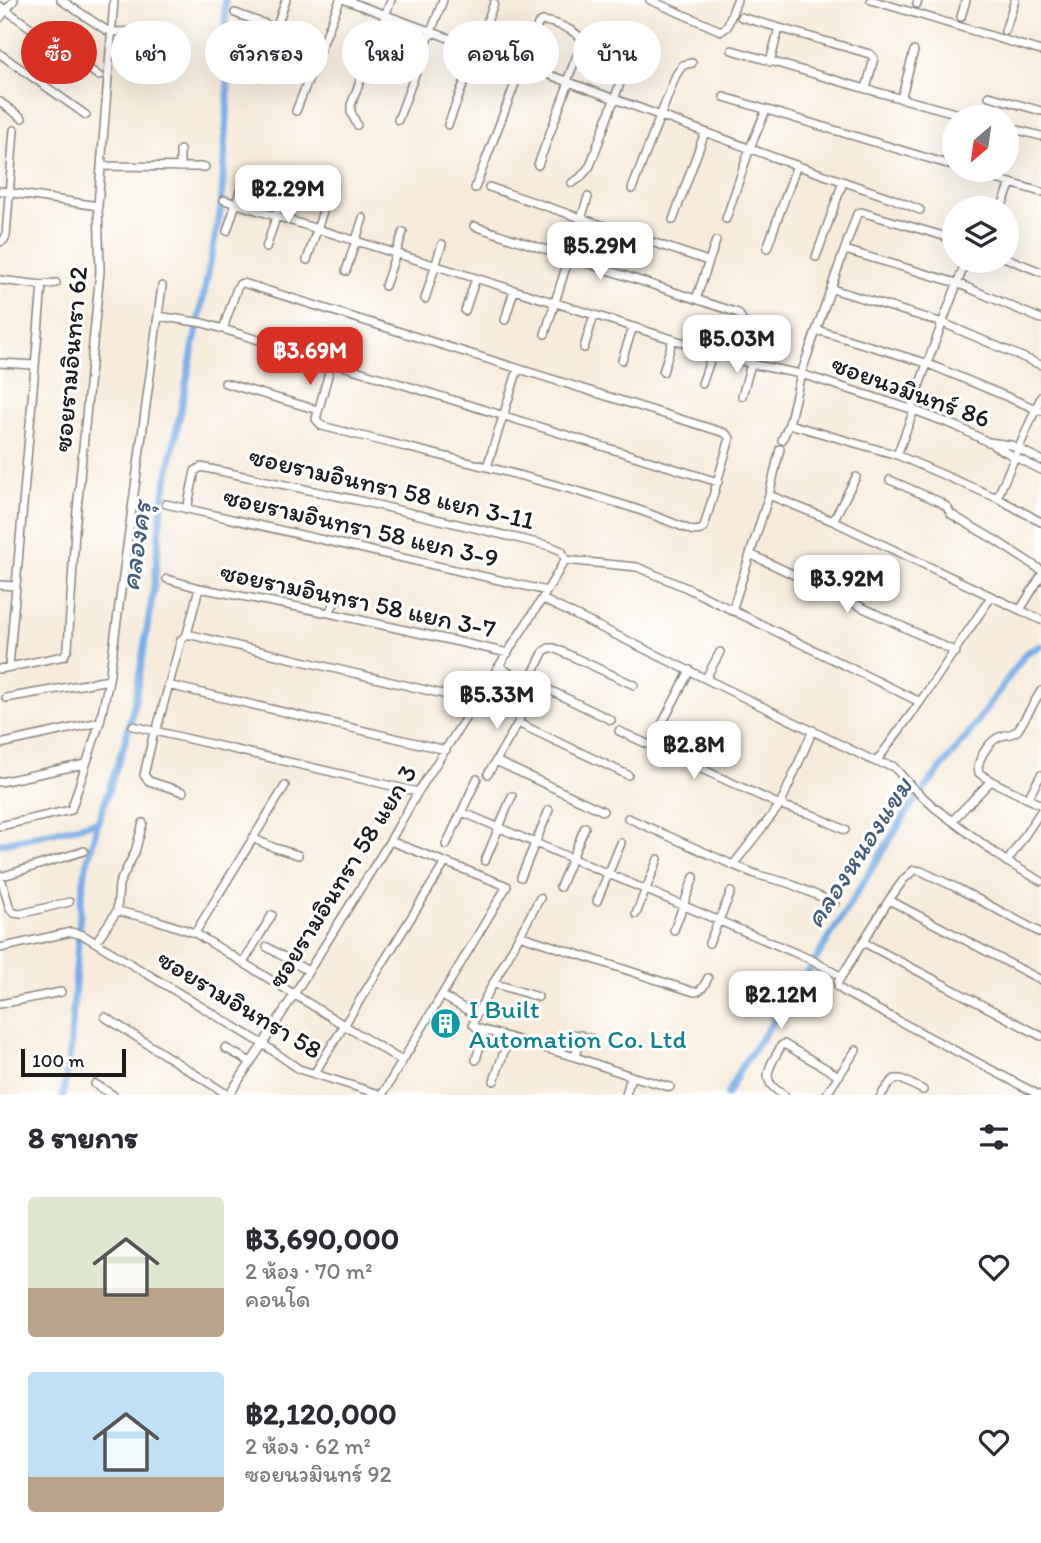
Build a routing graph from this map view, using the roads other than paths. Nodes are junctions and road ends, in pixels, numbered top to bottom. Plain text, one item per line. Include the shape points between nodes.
1 (14, 0) edge
2 (61, 0) edge
3 (114, 0) edge
4 (286, 0) edge
5 (343, 0) edge
6 (391, 0) edge
7 (443, 0) edge
8 (650, 0) edge
9 (737, 0) edge
10 (871, 0) edge
11 (966, 0) edge
12 (1015, 0) edge
13 (494, 4) dead end
14 (3, 8) edge
15 (235, 13) dead end
16 (386, 15) junction
17 (741, 17) dead end
18 (961, 17) dead end
19 (0, 18) edge
20 (257, 21) edge
21 (278, 21) edge
22 (487, 21) edge
23 (559, 26) edge
24 (779, 28) junction
25 (109, 31) junction
26 (432, 31) junction
27 (1005, 31) dead end
28 (443, 35) edge
29 (732, 50) dead end
30 (914, 51) dead end
31 (1041, 51) edge
32 (110, 53) joint
33 (0, 54) edge
34 (770, 62) junction
35 (692, 63) dead end
36 (99, 76) dead end
37 (559, 78) edge
38 (568, 82) junction
39 (463, 84) edge
40 (515, 84) edge
41 (620, 84) edge
42 (866, 89) junction
43 (989, 96) dead end
44 (724, 97) dead end
45 (614, 98) junction
46 (901, 99) junction
47 (0, 102) edge
48 (766, 110) junction
49 (942, 110) edge
50 (296, 111) dead end
51 (1041, 111) edge
52 (86, 115) dead end
53 (660, 115) junction
54 (22, 118) dead end
55 (398, 120) dead end
56 (357, 125) dead end
57 (448, 125) dead end
58 (1019, 130) edge
59 (14, 131) dead end
60 (705, 132) junction
61 (1041, 136) edge
62 (750, 148) junction
63 (180, 150) dead end
64 (942, 162) edge
65 (538, 165) dead end
66 (797, 165) junction
67 (102, 166) junction
68 (180, 167) junction
69 (205, 167) dead end
70 (843, 181) junction
71 (243, 182) dead end
72 (1008, 182) edge
73 (572, 183) dead end
74 (1011, 183) junction
75 (489, 187) dead end
76 (475, 188) dead end
77 (632, 189) dead end
78 (0, 191) edge
79 (1041, 191) edge
80 (284, 192) dead end
81 (9, 194) junction
82 (1006, 196) edge
83 (588, 197) dead end
84 (224, 200) dead end
85 (326, 202) dead end
86 (235, 204) junction
87 (98, 206) junction
88 (920, 210) dead end
89 (276, 217) junction
90 (581, 217) junction
91 (363, 218) dead end
92 (726, 219) dead end
93 (673, 220) dead end
94 (474, 226) dead end
95 (316, 230) junction
96 (227, 231) dead end
97 (403, 232) dead end
98 (942, 236) edge
99 (716, 241) dead end
100 (0, 242) edge
101 (356, 242) junction
102 (442, 244) dead end
103 (266, 248) dead end
104 (767, 248) dead end
105 (845, 250) junction
106 (396, 254) junction
107 (568, 257) junction
108 (816, 257) dead end
109 (307, 260) dead end
110 (708, 261) junction
111 (1019, 263) edge
112 (435, 266) junction
113 (346, 271) dead end
114 (1041, 272) edge
115 (961, 273) edge
116 (476, 278) junction
117 (0, 280) edge
118 (56, 283) dead end
119 (957, 283) junction
120 (42, 285) junction
121 (162, 286) dead end
122 (385, 286) dead end
123 (832, 289) junction
124 (514, 290) junction
125 (425, 299) dead end
126 (696, 299) junction
127 (554, 302) junction
128 (465, 311) dead end
129 (594, 315) junction
130 (158, 316) junction
131 (1041, 319) edge
132 (505, 320) dead end
133 (943, 323) junction
134 (633, 327) junction
135 (223, 329) junction
136 (817, 330) junction
137 (545, 334) dead end
138 (673, 339) junction
139 (584, 348) dead end
140 (713, 352) junction
141 (733, 358) junction
142 (622, 360) dead end
143 (332, 361) junction
144 (0, 363) edge
145 (926, 363) junction
146 (751, 364) junction
147 (35, 365) junction
148 (1041, 365) edge
149 (518, 369) junction
150 (663, 372) dead end
151 (802, 374) junction
152 (226, 383) dead end
153 (702, 384) dead end
154 (741, 396) dead end
155 (1041, 397) edge
156 (913, 409) junction
157 (318, 410) junction
158 (1039, 410) edge
159 (502, 415) junction
160 (789, 424) junction
161 (782, 440) dead end
162 (780, 449) dead end
163 (1018, 453) junction
164 (897, 455) junction
165 (1041, 460) edge
166 (487, 467) junction
167 (1041, 470) edge
168 (856, 477) dead end
169 (890, 480) dead end
170 (718, 482) junction
171 (769, 495) junction
172 (997, 498) junction
173 (166, 504) dead end
174 (187, 509) junction
175 (833, 521) junction
176 (1041, 522) edge
177 (750, 554) junction
178 (565, 560) junction
179 (1041, 570) edge
180 (1041, 576) edge
181 (167, 579) dead end
182 (0, 585) edge
183 (15, 586) junction
184 (199, 588) junction
185 (547, 591) junction
186 (352, 596) dead end
187 (991, 597) junction
188 (542, 599) junction
189 (1020, 610) junction
190 (732, 611) junction
191 (329, 614) junction
192 (1041, 620) edge
193 (187, 634) junction
194 (720, 652) dead end
195 (956, 652) junction
196 (508, 653) junction
197 (499, 666) junction
198 (9, 667) junction
199 (0, 669) edge
200 (690, 670) junction
201 (494, 675) junction
202 (706, 678) junction
203 (109, 680) junction
204 (520, 680) junction
205 (533, 681) junction
206 (168, 685) junction
207 (634, 685) dead end
208 (516, 689) junction
209 (1041, 691) edge
210 (6, 698) dead end
211 (527, 698) junction
212 (477, 702) junction
213 (920, 702) junction
214 (611, 720) dead end
215 (100, 722) junction
216 (518, 723) junction
217 (133, 726) dead end
218 (813, 730) junction
219 (619, 731) dead end
220 (155, 732) junction
221 (0, 744) edge
222 (651, 745) junction
223 (446, 750) junction
224 (496, 761) junction
225 (876, 762) junction
226 (85, 764) junction
227 (488, 774) dead end
228 (628, 775) dead end
229 (1041, 775) edge
230 (477, 779) dead end
231 (991, 781) junction
232 (0, 782) edge
233 (285, 786) dead end
234 (183, 792) dead end
235 (418, 792) junction
236 (512, 796) dead end
237 (1028, 798) junction
238 (780, 805) junction
239 (1041, 805) edge
240 (549, 810) dead end
241 (603, 811) dead end
242 (1041, 811) edge
243 (462, 812) junction
244 (628, 818) dead end
245 (952, 821) junction
246 (143, 823) dead end
247 (0, 826) edge
248 (585, 827) dead end
249 (499, 828) junction
250 (845, 830) dead end
251 (253, 838) junction
252 (390, 841) junction
253 (536, 843) junction
254 (621, 843) dead end
255 (446, 845) dead end
256 (84, 851) dead end
257 (298, 855) dead end
258 (572, 859) junction
259 (657, 859) dead end
260 (485, 861) dead end
261 (1006, 862) junction
262 (445, 863) junction
263 (733, 865) junction
264 (609, 874) junction
265 (0, 876) edge
266 (521, 877) dead end
267 (694, 877) dead end
268 (1041, 881) edge
269 (560, 887) dead end
270 (646, 890) junction
271 (731, 892) dead end
272 (540, 898) dead end
273 (889, 900) junction
274 (69, 901) dead end
275 (597, 901) dead end
276 (835, 904) dead end
277 (684, 906) junction
278 (117, 911) junction
279 (636, 914) dead end
280 (272, 915) dead end
281 (719, 920) junction
282 (674, 930) dead end
283 (195, 933) junction
284 (1041, 933) edge
285 (519, 935) junction
286 (96, 942) junction
287 (863, 942) junction
288 (709, 943) dead end
289 (267, 947) dead end
290 (0, 948) edge
291 (243, 963) junction
292 (308, 971) junction
293 (840, 976) junction
294 (708, 978) dead end
295 (1041, 980) edge
296 (493, 983) junction
297 (61, 992) dead end
298 (294, 993) junction
299 (442, 996) junction
300 (538, 997) dead end
301 (0, 1004) edge
302 (476, 1015) junction
303 (105, 1017) dead end
304 (343, 1025) junction
305 (484, 1030) junction
306 (1041, 1036) edge
307 (509, 1037) junction
308 (593, 1039) dead end
309 (263, 1044) junction
310 (225, 1048) dead end
311 (856, 1050) dead end
312 (575, 1057) junction
313 (476, 1060) dead end
314 (402, 1061) junction
315 (251, 1062) junction
316 (314, 1074) junction
317 (631, 1076) junction
318 (839, 1076) junction
319 (494, 1082) dead end
320 (95, 1084) dead end
321 (670, 1087) dead end
322 (923, 1090) dead end
323 (779, 1094) edge
324 (113, 1095) edge
325 (229, 1095) edge
326 (382, 1095) edge
327 (626, 1095) edge
328 (826, 1095) edge
329 (881, 1095) edge
330 (1040, 1095) edge

1 - 14 street
2 - 25 street
3 - 25 street, ซอยรามอินทรา 62
4 - 21 street
5 - 16 street
5 - 50 street
6 - 16 street
7 - 26 street
8 - 9 street via 723,31
10 - 31 street
11 - 18 street
12 - 27 street
13 - 22 street
14 - 19 street
14 - 36 street
15 - 20 street
16 - 26 street
16 - 56 street via 351,105
17 - 24 street
23 - 38 street via 583,40
24 - 34 street
24 - 42 street via 872,55
25 - 32 street, ซอยรามอินทรา 62
26 - 28 street
26 - 55 street
29 - 34 street
30 - 46 street
32 - 67 street, ซอยรามอินทรา 62
33 - 52 street
34 - 42 street
35 - 53 street via 683,65 676,75
37 - 38 street
38 - 45 street
38 - 65 street
39 - 57 street
40 - 76 street
41 - 45 street
42 - 46 street
43 - 51 street
44 - 48 street
45 - 53 street
45 - 73 street via 590,166
46 - 49 street
47 - 54 street
48 - 62 street
48 - 64 street
53 - 60 street
53 - 77 street
58 - 61 street
59 - 81 street
60 - 62 street
60 - 93 street
62 - 66 street
62 - 92 street
63 - 68 street
66 - 70 street
66 - 104 street
67 - 68 street
67 - 87 street, ซอยรามอินทรา 62
68 - 69 street
70 - 88 street
70 - 108 street
71 - 86 street
72 - 74 street
74 - 79 street
74 - 82 street
75 - 90 street
78 - 81 street
80 - 89 street
81 - 87 street
81 - 100 street via 6,236
83 - 90 street
84 - 86 street, ซอยนวมินทร์ 86
85 - 95 street
86 - 89 street, ซอยนวมินทร์ 86
86 - 96 street
87 - 198 street, ซอยรามอินทรา 62 via 100,271 68,648 64,656
89 - 95 street, ซอยนวมินทร์ 86
89 - 103 street
90 - 107 street
90 - 110 street
91 - 101 street
94 - 107 street
95 - 101 street, ซอยนวมินทร์ 86
95 - 109 street
97 - 106 street
98 - 105 street via 861,212
99 - 110 street
101 - 106 street, ซอยนวมินทร์ 86
101 - 113 street
102 - 112 street
105 - 119 street
105 - 123 street
106 - 112 street, ซอยนวมินทร์ 86
106 - 122 street
107 - 126 street
107 - 127 street
110 - 126 street
111 - 114 street
112 - 116 street, ซอยนวมินทร์ 86
112 - 125 street
115 - 119 street
116 - 124 street, ซอยนวมินทร์ 86
116 - 128 street
117 - 120 street
118 - 120 street
119 - 131 street
119 - 133 street
120 - 147 street
121 - 130 street
123 - 133 street
123 - 136 street
124 - 127 street, ซอยนวมินทร์ 86
124 - 132 street
126 - 141 street via 740,314 743,319
127 - 129 street, ซอยนวมินทร์ 86
127 - 137 street
129 - 134 street, ซอยนวมินทร์ 86
129 - 139 street
130 - 135 street
130 - 203 street
133 - 145 street
133 - 148 street
134 - 138 street, ซอยนวมินทร์ 86
134 - 142 street
135 - 143 street
135 - 149 street via 237,288 243,283
136 - 145 street
136 - 151 street
138 - 140 street, ซอยนวมินทร์ 86
138 - 150 street
140 - 141 street, ซอยนวมินทร์ 86
140 - 153 street
141 - 146 street, ซอยนวมินทร์ 86
143 - 157 street
143 - 159 street
144 - 147 street
145 - 156 street
145 - 158 street
146 - 151 street, ซอยนวมินทร์ 86
146 - 154 street
147 - 183 street
149 - 159 street
149 - 170 street via 725,433 730,438
151 - 156 street, ซอยนวมินทร์ 86
151 - 160 street
152 - 157 street
155 - 158 street
156 - 163 street, ซอยนวมินทร์ 86 via 988,442 1011,445
156 - 164 street
157 - 166 street via 316,419 322,426
158 - 163 street
159 - 166 street
159 - 170 street
160 - 161 street
160 - 164 street
162 - 171 street
163 - 165 street, ซอยนวมินทร์ 86
163 - 167 street, ซอยนวมินทร์ 86
163 - 172 street
164 - 172 street
166 - 170 street via 609,500 698,531 704,527
168 - 175 street
169 - 179 street via 940,502 951,514
171 - 175 street
171 - 177 street
172 - 176 street
173 - 174 street, ซอยรามอินทรา 58 แยก 3-9
174 - 178 street, ซอยรามอินทรา 58 แยก 3-11 via 195,471 201,467 550,546 562,551
174 - 185 street, ซอยรามอินทรา 58 แยก 3-9
175 - 187 street
177 - 190 street
177 - 195 street
178 - 185 street, ซอยรามอินทรา 58 แยก 3
178 - 190 street via 637,567
180 - 189 street
181 - 184 street, ซอยรามอินทรา 58 แยก 3-7
182 - 183 street
183 - 198 street
184 - 191 street, ซอยรามอินทรา 58 แยก 3-7
184 - 193 street
185 - 188 street, ซอยรามอินทรา 58 แยก 3
186 - 191 street via 337,600
187 - 189 street
187 - 195 street
188 - 196 street, ซอยรามอินทรา 58 แยก 3
188 - 200 street
189 - 192 street
190 - 213 street
191 - 196 street, ซอยรามอินทรา 58 แยก 3-7
193 - 206 street via 181,640
193 - 212 street
194 - 202 street
195 - 213 street
196 - 197 street, ซอยรามอินทรา 58 แยก 3
197 - 201 street, ซอยรามอินทรา 58 แยก 3
197 - 204 street
198 - 199 street, ซอยรามอินทรา 62
200 - 202 street
200 - 222 street
201 - 208 street
201 - 212 street, ซอยรามอินทรา 58 แยก 3
202 - 218 street
203 - 210 street
203 - 215 street
204 - 205 street
204 - 208 street
205 - 207 street via 544,651 554,648
205 - 211 street via 535,693
205 - 214 street
206 - 220 street
206 - 223 street
208 - 211 street
209 - 231 street via 1018,730 995,739 979,761 979,773
211 - 216 street
212 - 223 street, ซอยรามอินทรา 58 แยก 3
213 - 225 street
215 - 221 street
215 - 226 street
216 - 224 street
216 - 228 street
217 - 220 street
218 - 225 street
218 - 238 street
219 - 222 street
220 - 234 street via 145,779
220 - 235 street
222 - 238 street
223 - 235 street, ซอยรามอินทรา 58 แยก 3
224 - 227 street
224 - 241 street
225 - 245 street via 893,766
226 - 232 street
226 - 247 street via 71,810
229 - 237 street
230 - 243 street
231 - 237 street
231 - 245 street
233 - 251 street
235 - 252 street, ซอยรามอินทรา 58 แยก 3
236 - 249 street
237 - 239 street
238 - 250 street
238 - 263 street
240 - 253 street
242 - 261 street
243 - 249 street
243 - 255 street
244 - 263 street
245 - 261 street
246 - 278 street via 120,884
248 - 258 street
249 - 253 street
249 - 260 street
251 - 257 street
251 - 283 street
252 - 262 street
252 - 292 street, ซอยรามอินทรา 58 แยก 3
253 - 258 street
253 - 266 street
254 - 264 street
256 - 265 street
258 - 264 street
258 - 269 street
259 - 270 street
261 - 268 street
262 - 299 street via 508,886
262 - 304 street
263 - 276 street
264 - 270 street
264 - 275 street
265 - 274 street via 10,909 17,914
267 - 277 street
270 - 277 street
270 - 279 street
271 - 281 street
272 - 285 street
273 - 284 street via 904,879 914,870 921,871
273 - 287 street
273 - 295 street
277 - 281 street
277 - 282 street
278 - 283 street
278 - 286 street
280 - 291 street
281 - 288 street
281 - 293 street
283 - 291 street
285 - 294 street via 694,992 699,992
285 - 296 street
286 - 290 street, ซอยรามอินทรา 58 via 71,932
286 - 309 street, ซอยรามอินทรา 58
287 - 293 street
287 - 306 street
289 - 292 street
291 - 298 street
292 - 298 street, ซอยรามอินทรา 58 แยก 3
293 - 330 street via 838,987 846,993
296 - 300 street
296 - 302 street
297 - 301 street
298 - 304 street
298 - 309 street, ซอยรามอินทรา 58 แยก 3
299 - 302 street
299 - 314 street
302 - 305 street via 472,1024
303 - 325 street
304 - 314 street
304 - 316 street
305 - 307 street
305 - 313 street
307 - 312 street
307 - 319 street
308 - 312 street via 577,1035
309 - 315 street, ซอยรามอินทรา 58 แยก 3
309 - 316 street, ซอยรามอินทรา 58
310 - 315 street
311 - 318 street
312 - 317 street
314 - 326 street
315 - 325 street, ซอยรามอินทรา 58 แยก 3
316 - 326 street, ซอยรามอินทรา 58
317 - 321 street
317 - 327 street
318 - 323 street via 784,1044 767,1073
318 - 328 street
320 - 324 street
322 - 329 street via 895,1079

